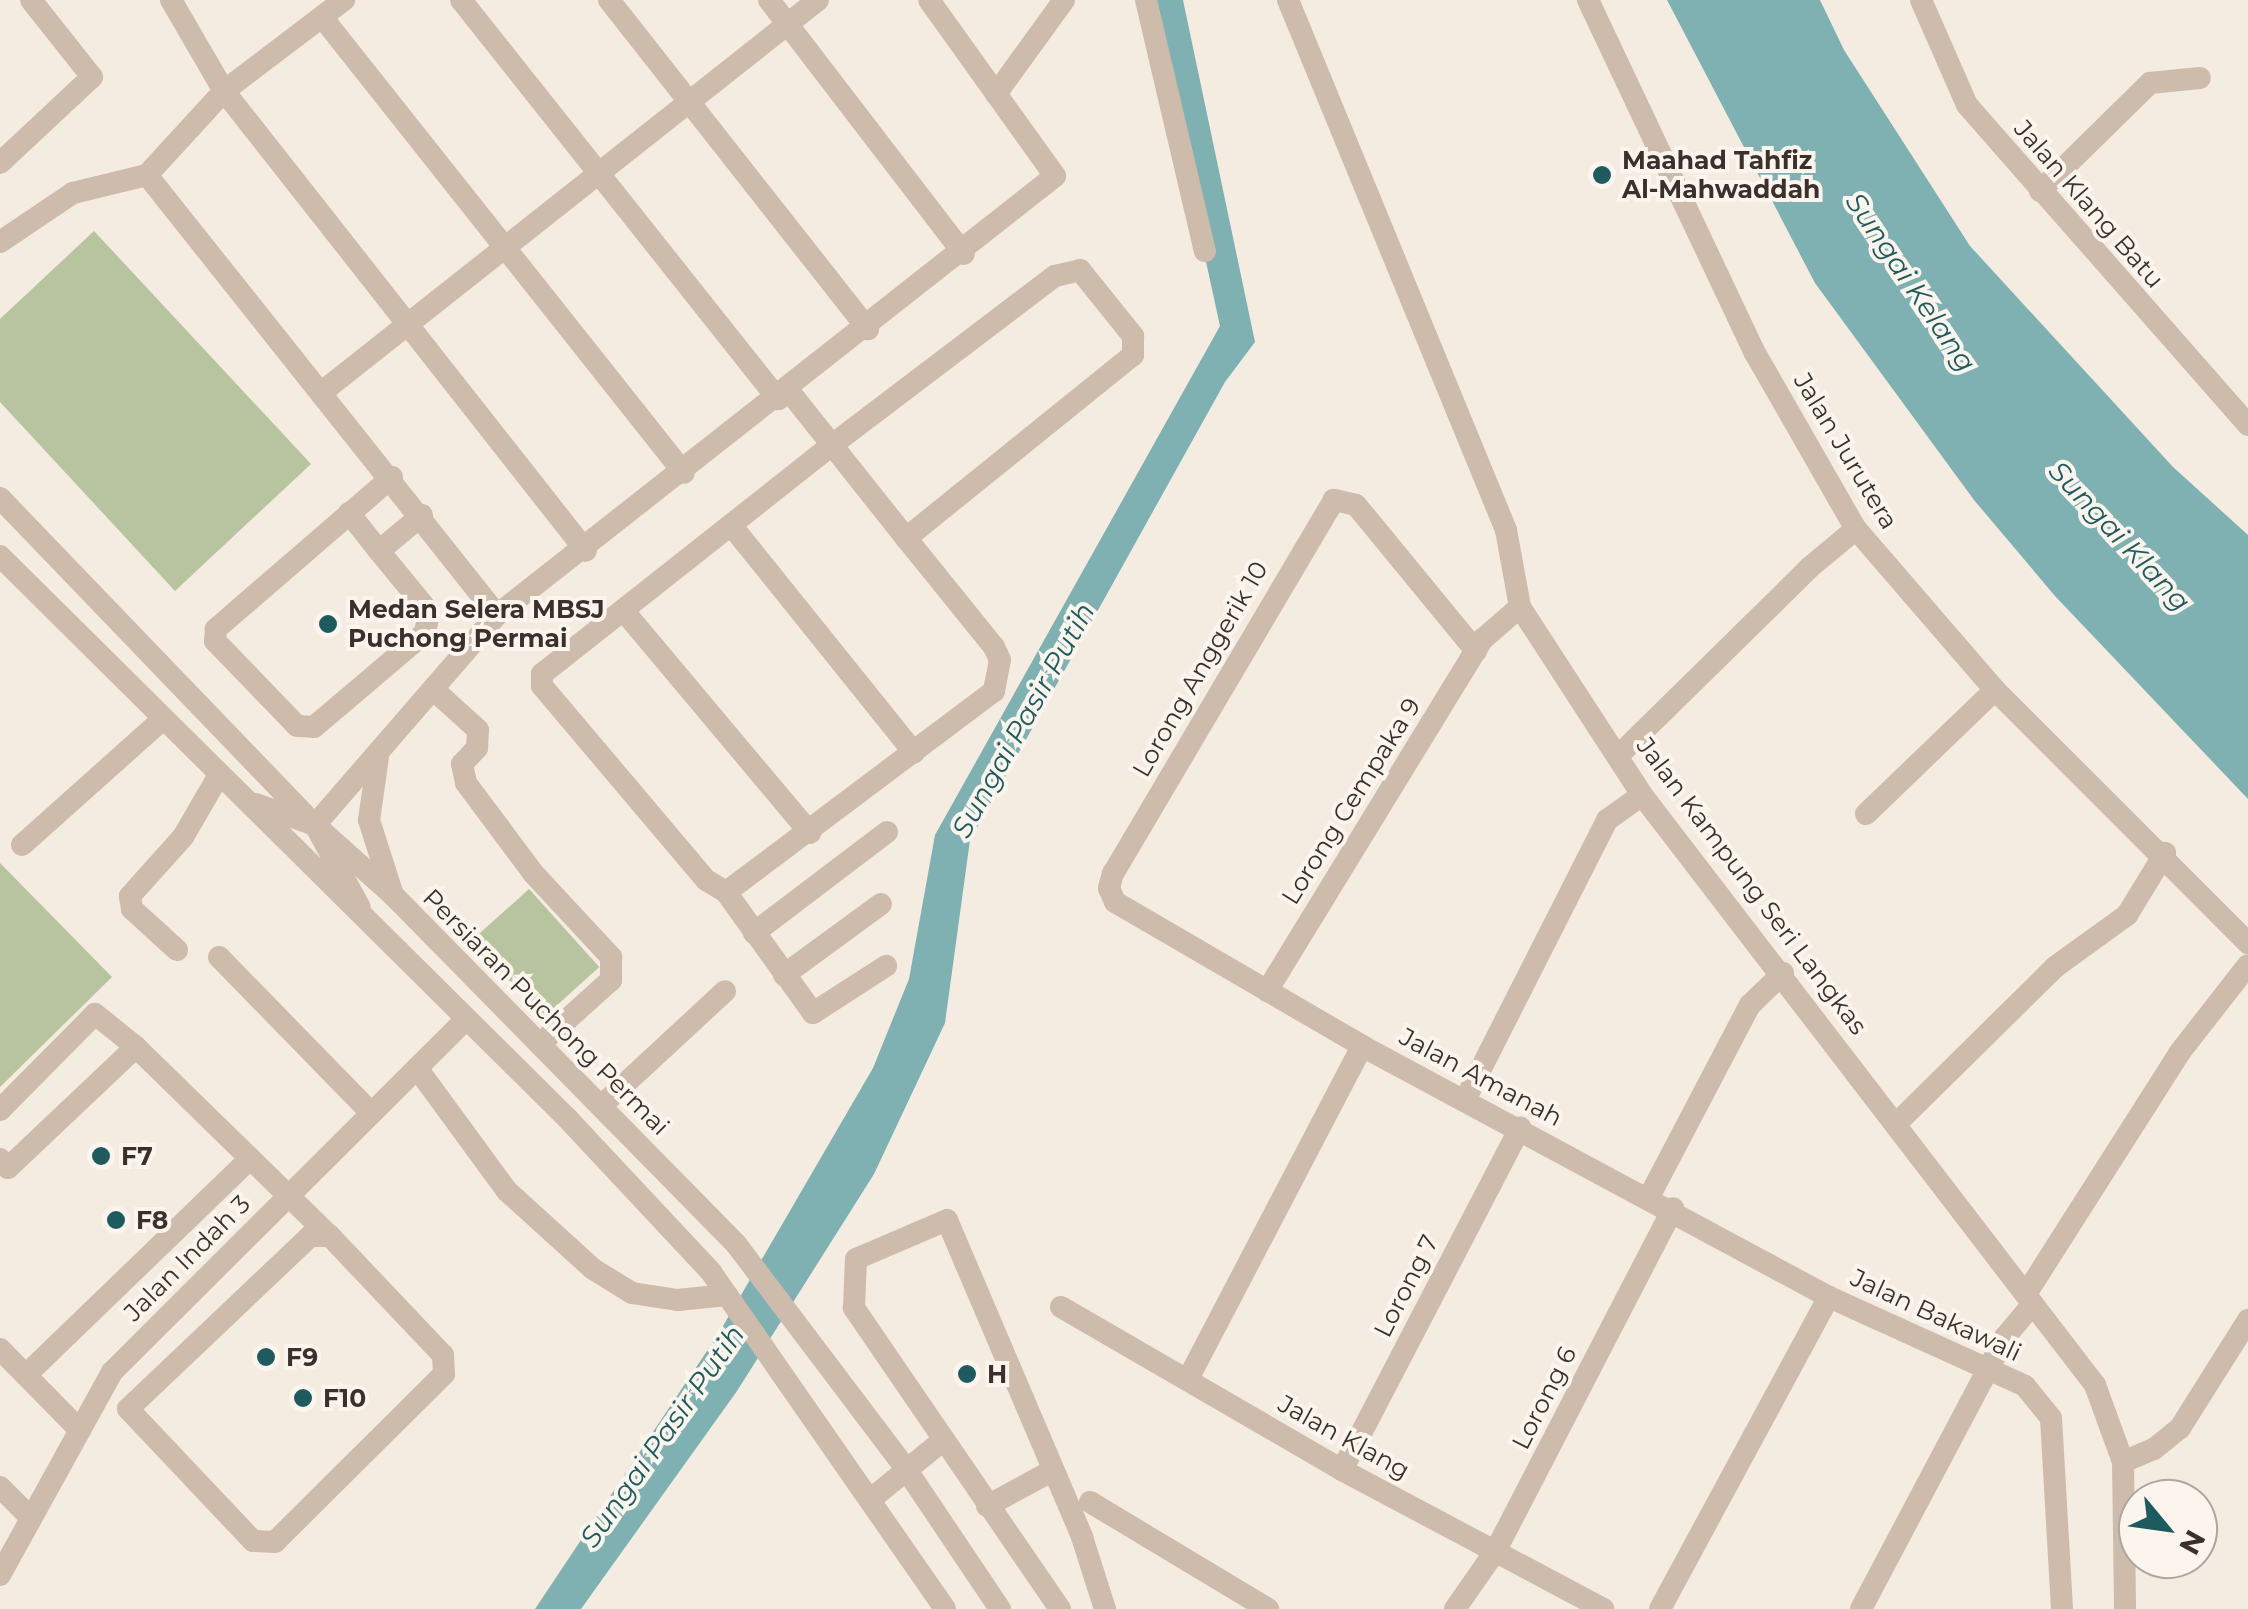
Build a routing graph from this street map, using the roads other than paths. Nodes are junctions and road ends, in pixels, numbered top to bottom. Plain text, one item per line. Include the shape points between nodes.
1 (31, 0) edge
2 (171, 0) edge
3 (344, 0) edge
4 (461, 0) edge
5 (609, 0) edge
6 (769, 0) edge
7 (818, 0) edge
8 (929, 0) edge
9 (1064, 0) edge
10 (1146, 0) edge
11 (1288, 0) edge
12 (1588, 0) edge
13 (1932, 7) edge
14 (322, 17) junction
15 (788, 24) junction
16 (2200, 78) dead end
17 (224, 91) junction
18 (996, 94) junction
19 (689, 102) junction
20 (0, 163) edge
21 (596, 173) junction
22 (147, 175) junction
23 (2040, 191) junction
24 (0, 242) edge
25 (502, 244) junction
26 (1204, 251) dead end
27 (964, 254) junction
28 (408, 321) junction
29 (868, 329) junction
30 (322, 392) junction
31 (784, 395) junction
32 (2248, 424) edge
33 (832, 445) junction
34 (684, 474) junction
35 (392, 477) junction
36 (0, 498) edge
37 (349, 513) junction
38 (422, 515) junction
39 (731, 525) junction
40 (1856, 530) junction
41 (906, 538) junction
42 (379, 551) junction
43 (586, 551) junction
44 (0, 556) edge
45 (623, 610) junction
46 (1511, 614) junction
47 (497, 615) junction
48 (1479, 645) junction
49 (1996, 690) junction
50 (436, 691) junction
51 (163, 718) junction
52 (914, 752) junction
53 (378, 753) junction
54 (1618, 756) junction
55 (219, 775) junction
56 (241, 796) junction
57 (1637, 798) junction
58 (1866, 814) dead end
59 (315, 825) junction
60 (886, 832) dead end
61 (810, 833) junction
62 (22, 845) dead end
63 (2165, 853) junction
64 (726, 892) junction
65 (394, 896) junction
66 (881, 904) dead end
67 (412, 916) junction
68 (366, 921) junction
69 (754, 933) junction
70 (2248, 943) edge
71 (177, 950) dead end
72 (219, 957) dead end
73 (2248, 965) edge
74 (886, 966) dead end
75 (784, 976) junction
76 (1777, 979) junction
77 (725, 991) dead end
78 (1267, 991) junction
79 (465, 1020) junction
80 (540, 1044) junction
81 (1362, 1046) junction
82 (136, 1048) junction
83 (563, 1067) junction
84 (416, 1068) junction
85 (1465, 1100) junction
86 (601, 1106) junction
87 (0, 1110) edge
88 (371, 1113) junction
89 (1896, 1124) junction
90 (1520, 1128) junction
91 (0, 1159) edge
92 (248, 1160) junction
93 (1649, 1197) junction
94 (286, 1198) junction
95 (1673, 1208) junction
96 (330, 1236) junction
97 (1830, 1297) junction
98 (730, 1299) junction
99 (2027, 1305) junction
100 (1060, 1307) dead end
101 (2248, 1320) edge
102 (0, 1349) edge
103 (1988, 1367) junction
104 (26, 1375) junction
105 (1188, 1379) junction
106 (96, 1401) junction
107 (128, 1410) junction
108 (80, 1430) junction
109 (941, 1442) junction
110 (2123, 1462) junction
111 (906, 1469) junction
112 (1342, 1470) junction
113 (1050, 1472) junction
114 (0, 1487) edge
115 (871, 1498) junction
116 (1090, 1502) dead end
117 (987, 1506) junction
118 (31, 1518) junction
119 (1496, 1550) junction
120 (0, 1575) edge
121 (945, 1609) edge
122 (1000, 1609) edge
123 (1060, 1609) edge
124 (1105, 1609) edge
125 (1268, 1609) edge
126 (1455, 1609) edge
127 (1603, 1609) edge
128 (1660, 1609) edge
129 (1861, 1609) edge
130 (2062, 1609) edge
131 (2125, 1609) edge

1 - 20 street via 92,77
2 - 17 street
3 - 14 street
4 - 21 street
5 - 19 street
6 - 15 street
7 - 15 street
8 - 18 street
9 - 18 street
10 - 26 street
11 - 46 street, Jalan Kampung Seri Langkas via 1506,530
12 - 40 street, Jalan Jurutera via 1755,353
13 - 23 street, Jalan Klang Batu via 1967,106
14 - 17 street
14 - 25 street
15 - 19 street
15 - 27 street
16 - 23 street via 2150,83
17 - 22 street
17 - 28 street
18 - 27 street via 1055,176
19 - 21 street
19 - 29 street
21 - 25 street
21 - 31 street
22 - 24 street via 73,193
22 - 30 street
23 - 32 street, Jalan Klang Batu
25 - 28 street
25 - 34 street
27 - 29 street
28 - 30 street
28 - 43 street
29 - 31 street
30 - 35 street
31 - 33 street
31 - 34 street
33 - 39 street
33 - 41 street
33 - 41 street via 1055,276 1080,270 1134,336 1132,355 1114,374
34 - 43 street
35 - 37 street
35 - 38 street
36 - 59 street, Persiaran Puchong Permai
37 - 42 street
37 - 42 street via 216,629 215,641 296,726 314,727 430,624 429,612
38 - 42 street
38 - 47 street
39 - 45 street
39 - 52 street
40 - 49 street, Jalan Jurutera
40 - 54 street
41 - 52 street via 1000,660 994,691
43 - 47 street
44 - 51 street
45 - 61 street
45 - 64 street via 542,674 542,686 706,880
46 - 48 street, Lorong Cempaka 9
46 - 54 street, Jalan Kampung Seri Langkas
47 - 50 street
48 - 78 street, Lorong Cempaka 9
48 - 78 street, Lorong Anggerik 10 via 1356,505 1345,498 1327,507 1109,888 1115,902
49 - 58 street
49 - 63 street, Jalan Jurutera
50 - 53 street
50 - 80 street via 478,730 477,748 462,764 466,783 533,872 611,957 611,980
51 - 55 street
51 - 62 street
52 - 61 street
53 - 59 street
53 - 65 street via 369,820
54 - 57 street, Jalan Kampung Seri Langkas
55 - 56 street
55 - 71 street via 182,838 130,896 132,909
56 - 59 street
56 - 68 street
57 - 76 street, Jalan Kampung Seri Langkas
57 - 85 street via 1607,820
59 - 65 street, Persiaran Puchong Permai
59 - 68 street
60 - 69 street
61 - 64 street
63 - 70 street, Jalan Jurutera
63 - 89 street via 2126,915 2055,967
64 - 69 street
65 - 67 street, Persiaran Puchong Permai
66 - 75 street
67 - 79 street via 446,965
67 - 80 street, Persiaran Puchong Permai
68 - 79 street
69 - 75 street
72 - 88 street
73 - 99 street via 2180,1052
74 - 75 street via 814,1013
76 - 89 street, Jalan Kampung Seri Langkas
76 - 93 street via 1750,1005
77 - 86 street
78 - 81 street, Jalan Amanah
79 - 83 street via 492,1020
79 - 84 street, Jalan Indah 3
79 - 98 street via 567,1118
80 - 83 street, Persiaran Puchong Permai
81 - 85 street, Jalan Amanah
81 - 105 street
82 - 87 street via 96,1014
82 - 91 street via 8,1168
82 - 92 street
83 - 86 street, Persiaran Puchong Permai
84 - 88 street, Jalan Indah 3
84 - 98 street via 507,1191 593,1270 632,1293
85 - 90 street, Jalan Amanah
86 - 111 street, Persiaran Puchong Permai via 750,1262
88 - 94 street, Jalan Indah 3
89 - 99 street, Jalan Kampung Seri Langkas
90 - 93 street, Jalan Amanah
90 - 112 street, Lorong 7
92 - 94 street
92 - 104 street
93 - 95 street, Jalan Amanah
94 - 96 street
94 - 106 street, Jalan Indah 3 via 112,1372
95 - 97 street, Jalan Bakawali
95 - 119 street, Lorong 6
96 - 107 street via 310,1236
96 - 107 street via 444,1355 444,1374 275,1542 253,1541
97 - 103 street, Jalan Bakawali
97 - 128 street
98 - 115 street
99 - 103 street
99 - 110 street, Jalan Kampung Seri Langkas via 2095,1385
100 - 105 street, Jalan Klang
101 - 110 street via 2180,1428
102 - 104 street
103 - 129 street
103 - 130 street, Jalan Bakawali via 2043,1400 2051,1418
104 - 108 street
105 - 112 street, Jalan Klang
106 - 107 street
106 - 108 street, Jalan Indah 3
108 - 118 street, Jalan Indah 3
109 - 111 street
109 - 113 street via 854,1308 856,1260 947,1220
109 - 117 street
110 - 131 street, Jalan Kampung Seri Langkas
111 - 115 street
111 - 122 street, Persiaran Puchong Permai
112 - 119 street, Jalan Klang
113 - 117 street
113 - 124 street
114 - 118 street
115 - 121 street
116 - 125 street
117 - 123 street
118 - 120 street, Jalan Indah 3
119 - 126 street, Lorong 6
119 - 127 street, Jalan Klang

